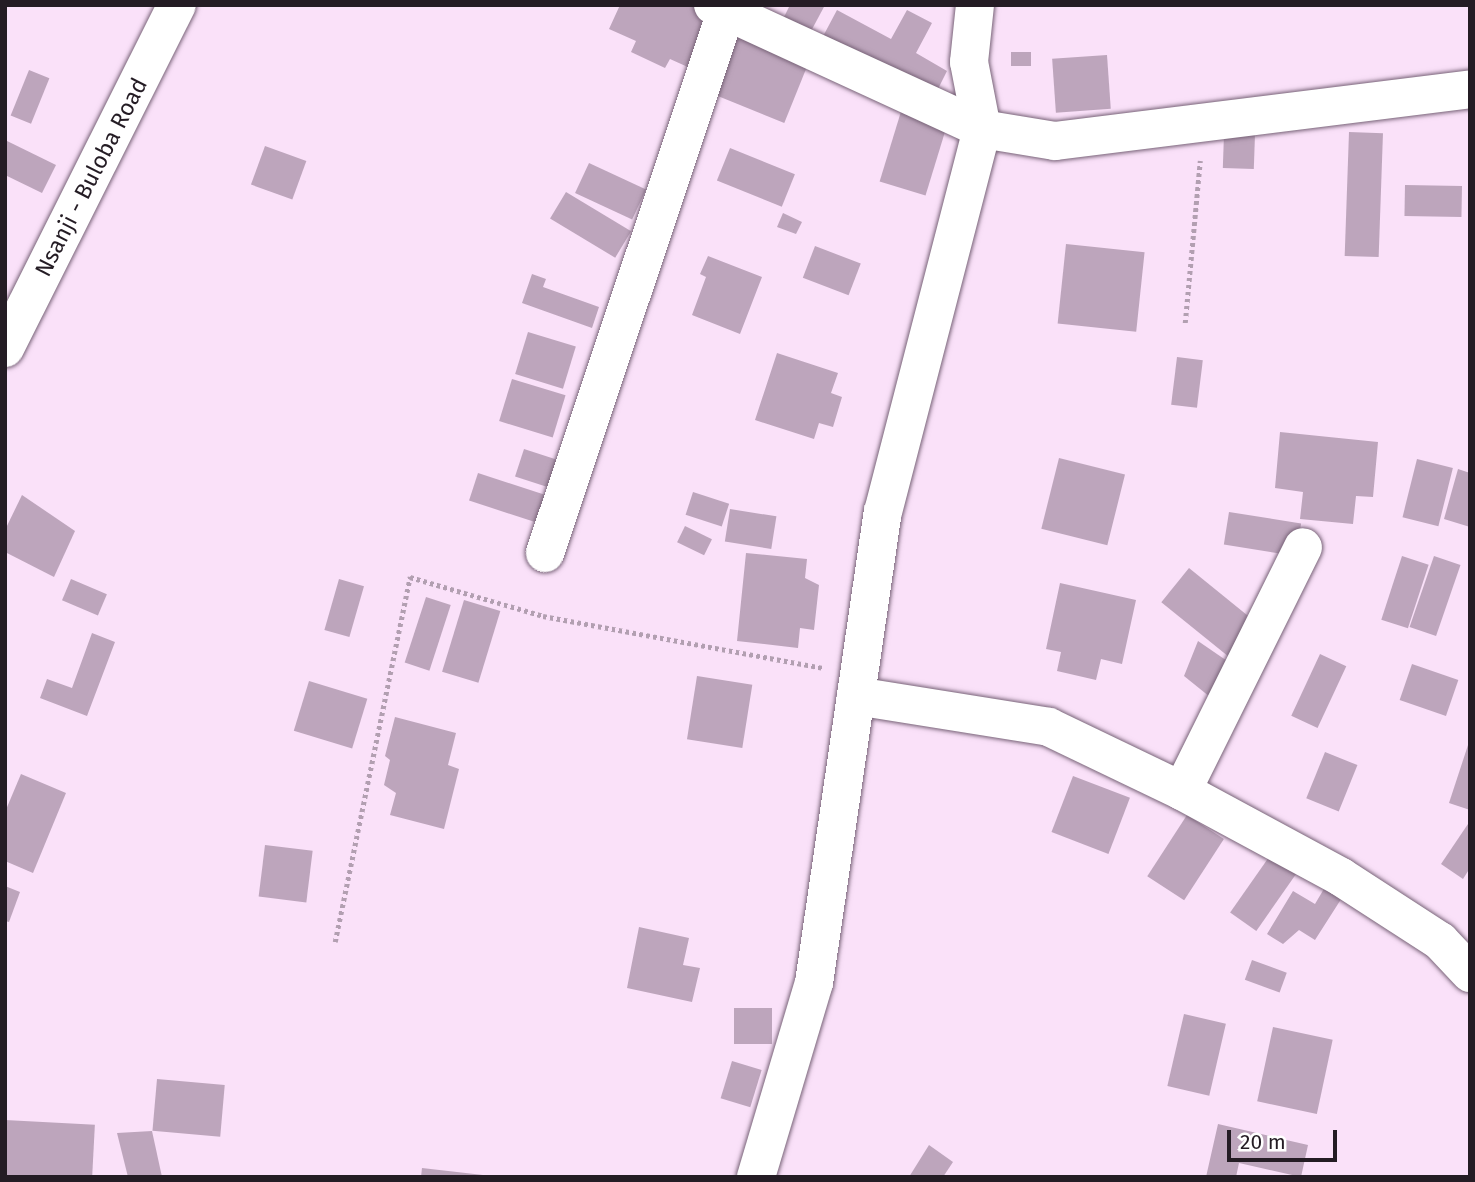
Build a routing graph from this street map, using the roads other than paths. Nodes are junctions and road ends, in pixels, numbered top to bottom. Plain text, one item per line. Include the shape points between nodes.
1 (177, 5) edge
2 (975, 5) edge
3 (719, 8) edge
4 (1470, 89) edge
5 (982, 129) junction
6 (5, 348) edge
7 (1303, 547) dead end
8 (545, 553) dead end
9 (858, 685) junction
10 (1182, 791) junction
11 (1470, 973) edge
12 (756, 1177) edge

1 - 6 street, Nsanji - Buloba Road
2 - 5 street via 969,62
3 - 5 street
3 - 8 street
4 - 5 street via 1055,141
5 - 9 street via 883,512
7 - 10 street
9 - 10 street via 1049,727
9 - 12 street via 814,982
10 - 11 street via 1341,877 1440,941

